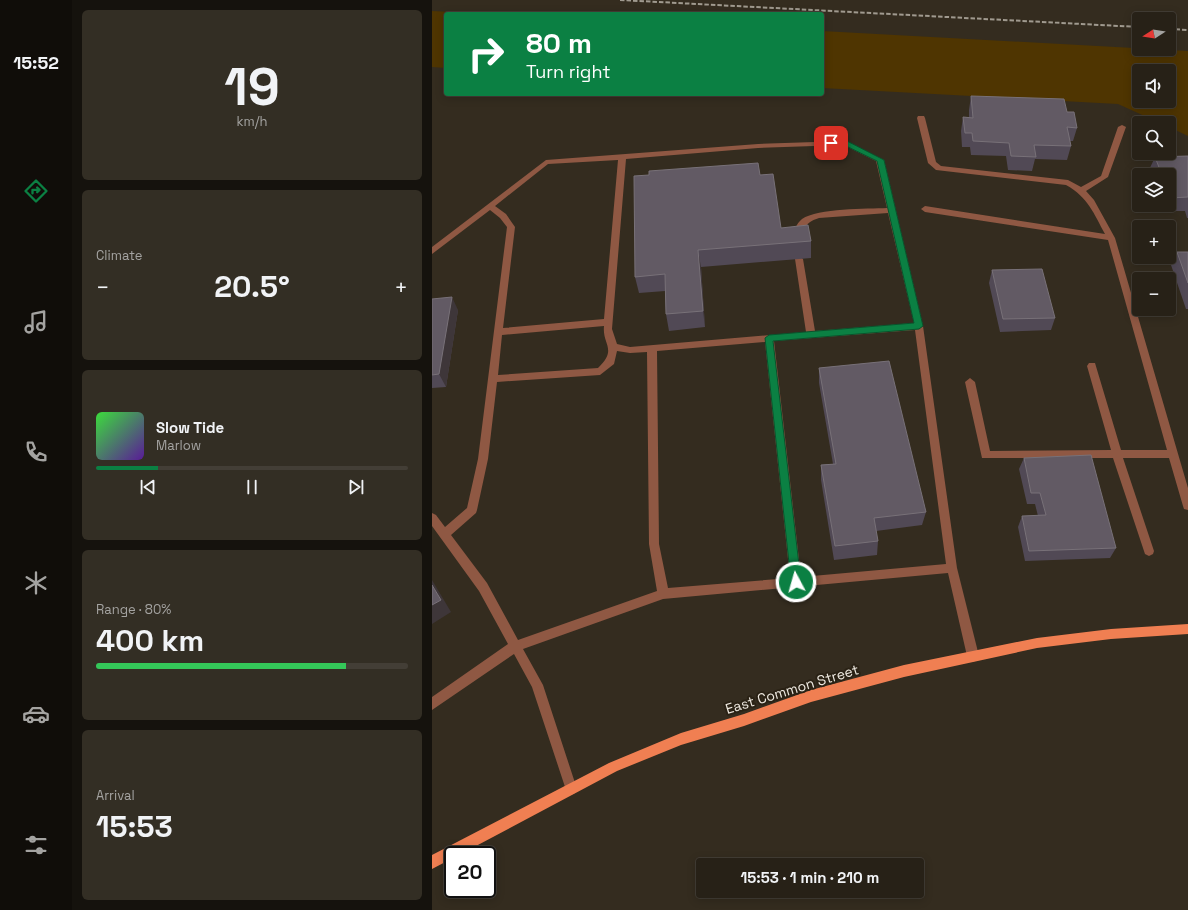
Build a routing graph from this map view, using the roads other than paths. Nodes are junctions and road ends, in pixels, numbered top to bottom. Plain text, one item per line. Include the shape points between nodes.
1 (921, 118) dead end
2 (1122, 127) dead end
3 (622, 157) junction
4 (1082, 190) junction
5 (490, 206) junction
6 (925, 209) dead end
7 (892, 210) junction
8 (1111, 238) junction
9 (796, 243) edge
10 (432, 251) edge
11 (799, 258) edge
12 (608, 322) junction
13 (919, 326) junction
14 (498, 332) junction
15 (812, 335) junction
16 (769, 338) junction
17 (613, 347) junction
18 (652, 348) junction
19 (1092, 366) dead end
20 (492, 380) junction
21 (970, 382) dead end
22 (1117, 454) junction
23 (1173, 454) junction
24 (1183, 475) edge
25 (1188, 506) edge
26 (432, 518) edge
27 (444, 534) junction
28 (1149, 551) dead end
29 (952, 568) junction
30 (796, 582) junction
31 (663, 594) junction
32 (1188, 629) edge
33 (516, 646) junction
34 (972, 656) junction
35 (432, 704) edge
36 (571, 789) junction
37 (432, 862) edge

1 - 4 street via 932,163 939,168 1068,183
2 - 4 street via 1104,177
3 - 5 street via 546,162
3 - 7 street via 845,142 880,160
3 - 12 street
4 - 8 street
5 - 10 street
5 - 14 street via 504,216 511,227
6 - 8 street
7 - 9 street via 818,215 806,219 798,230
7 - 13 street
8 - 23 street
11 - 15 street
12 - 14 street
12 - 17 street
13 - 15 street
13 - 29 street
14 - 20 street
15 - 16 street
16 - 18 street
16 - 30 street
17 - 18 street via 630,350
17 - 20 street via 611,361 600,371
18 - 31 street via 654,544
19 - 22 street
20 - 27 street via 483,459 472,510
21 - 22 street via 986,454
22 - 23 street
22 - 28 street
23 - 24 street
24 - 25 street
26 - 27 street
27 - 33 street via 483,587
29 - 30 street
29 - 34 street
30 - 31 street
31 - 33 street
32 - 34 main road, East Common Street via 1111,634 1037,643
33 - 35 street
33 - 36 street via 537,685
34 - 36 main road, East Common Street via 811,696 681,739 613,767
36 - 37 main road, East Common Street

